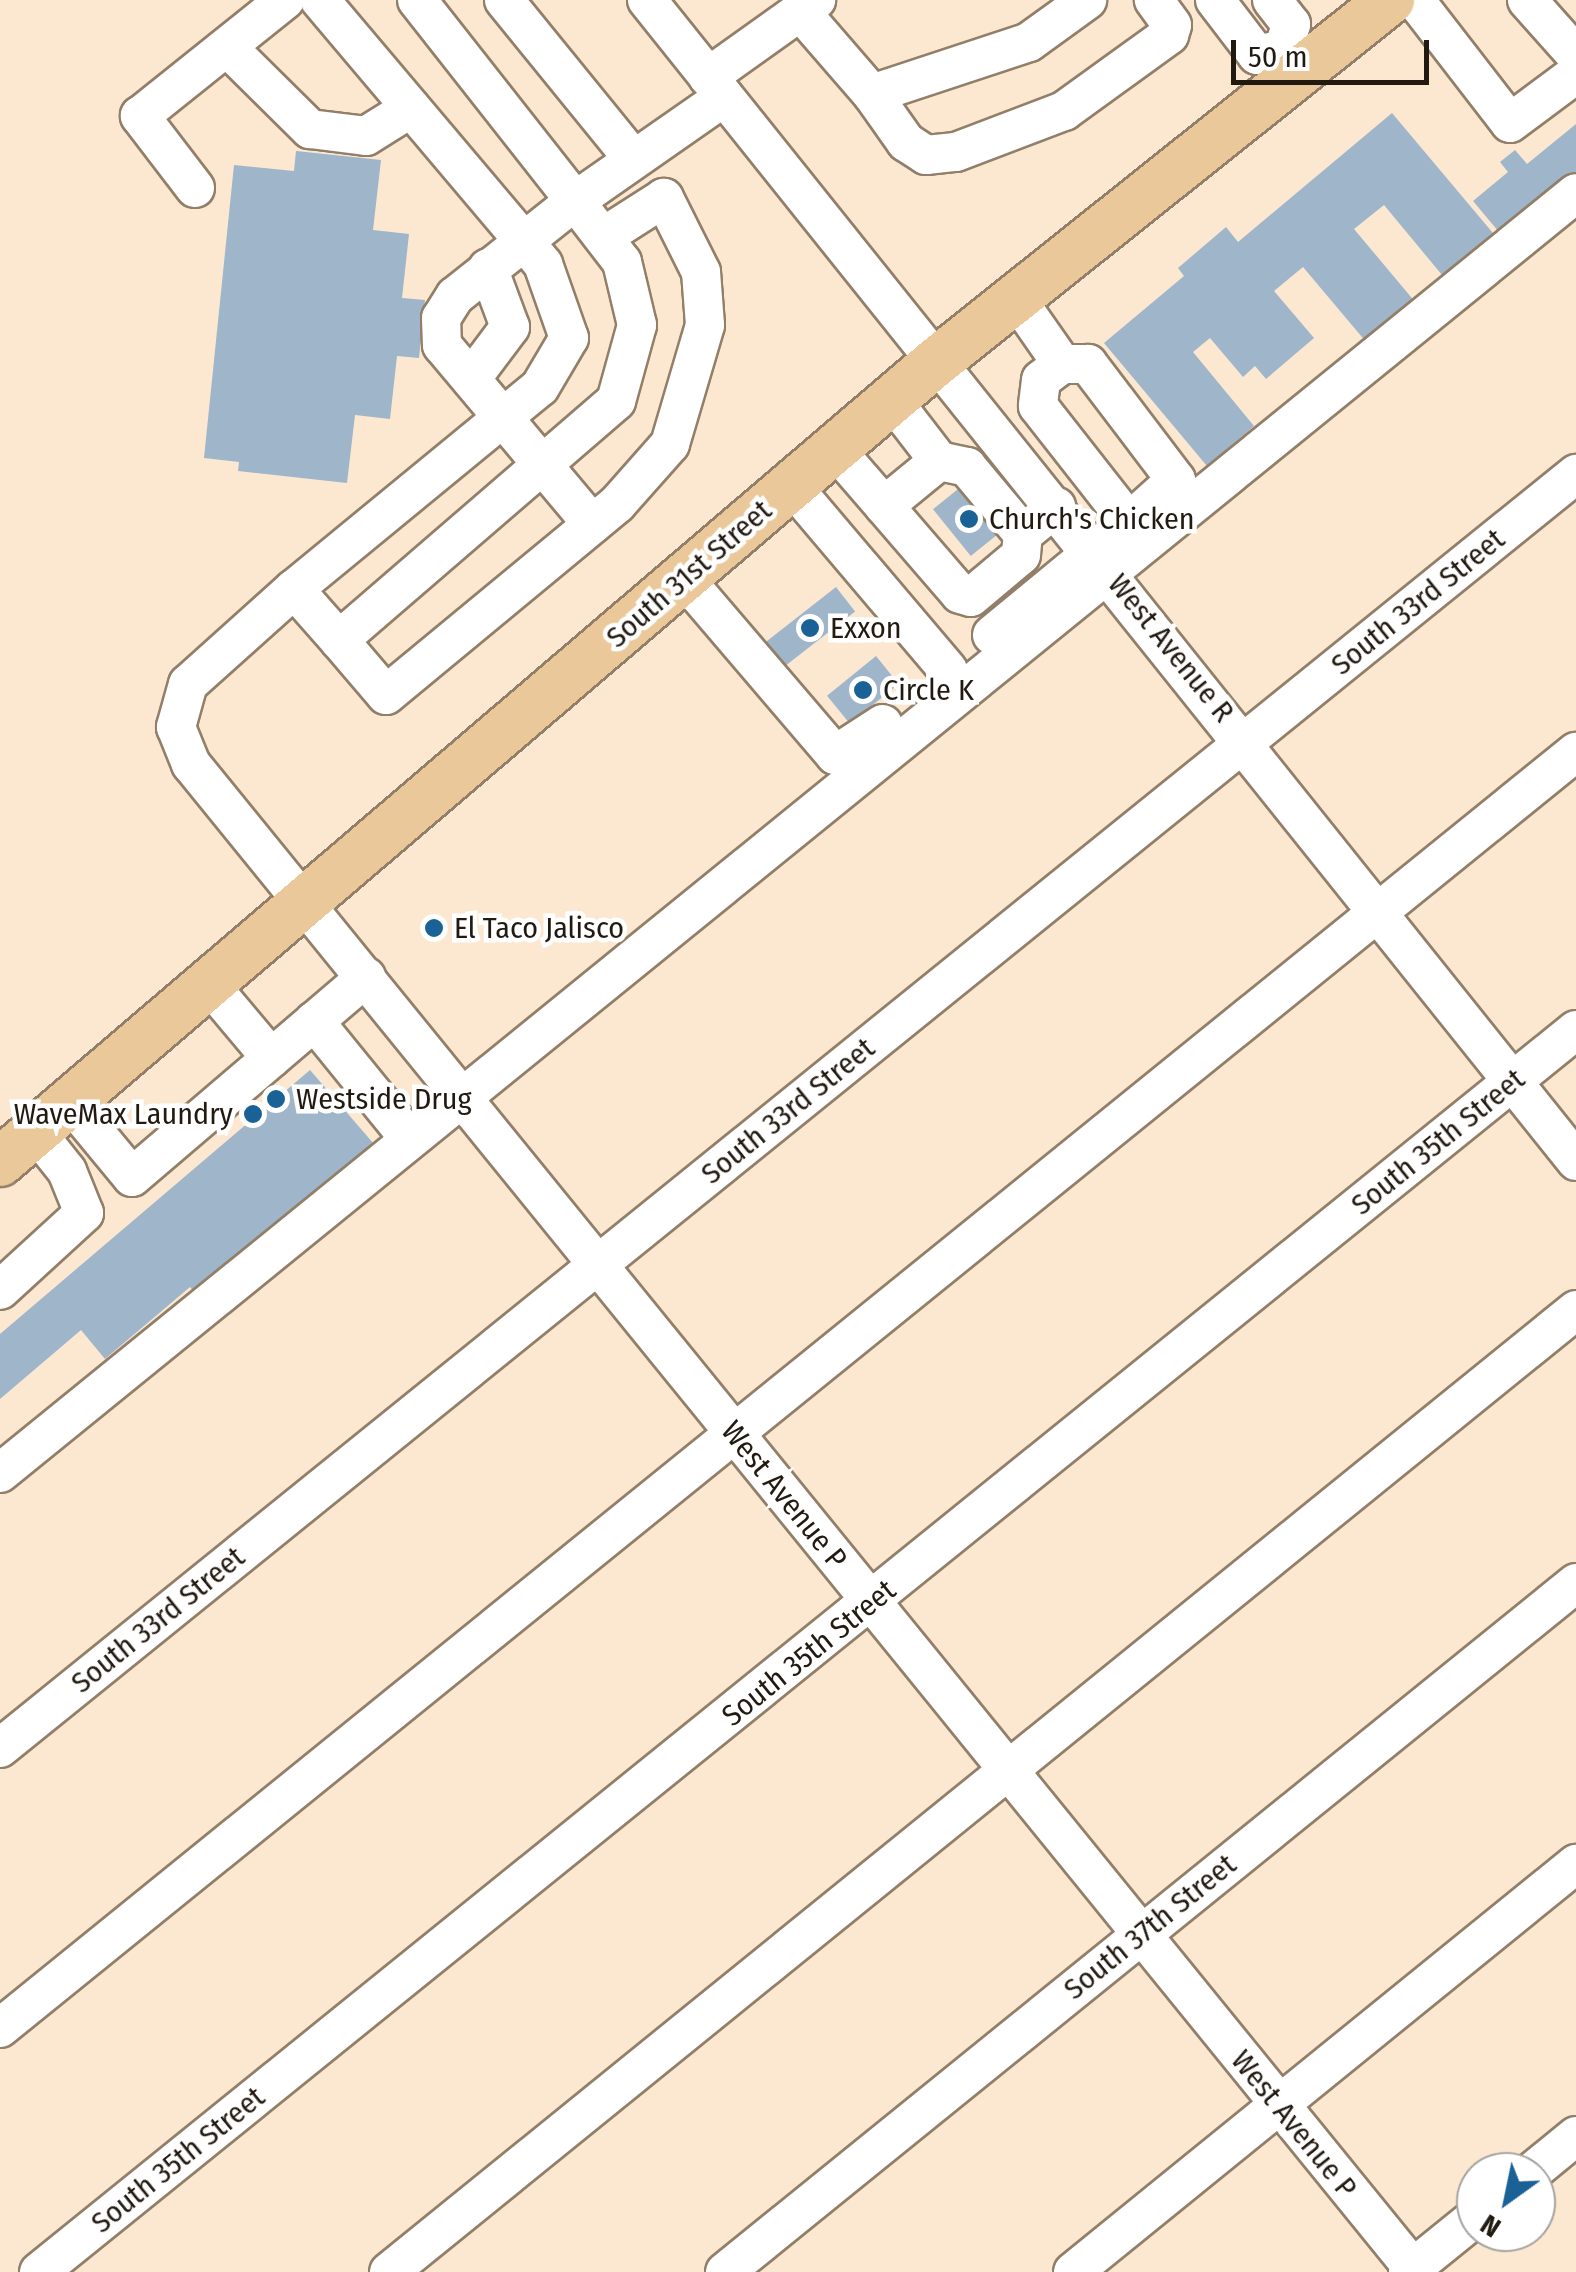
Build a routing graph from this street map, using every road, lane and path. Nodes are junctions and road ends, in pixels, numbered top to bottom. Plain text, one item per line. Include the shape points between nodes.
1 (285, 0) edge
2 (320, 0) edge
3 (416, 0) edge
4 (504, 0) edge
5 (647, 0) edge
6 (1087, 0) edge
7 (1154, 0) edge
8 (1215, 0) edge
9 (1272, 0) edge
10 (1390, 0) edge
11 (1414, 0) edge
12 (1527, 0) edge
13 (808, 6) edge
14 (227, 47) junction
15 (1576, 55) edge
16 (1294, 59) junction
17 (1576, 74) edge
18 (716, 87) junction
19 (872, 94) junction
20 (411, 108) junction
21 (634, 159) junction
22 (195, 188) dead end
23 (1576, 193) edge
24 (575, 201) junction
25 (603, 237) junction
26 (523, 241) junction
27 (488, 268) junction
28 (1016, 298) junction
29 (936, 362) junction
30 (1062, 364) junction
31 (472, 379) junction
32 (892, 400) junction
33 (502, 417) junction
34 (835, 449) junction
35 (940, 462) junction
36 (544, 466) junction
37 (1576, 474) edge
38 (792, 486) junction
39 (884, 506) junction
40 (1056, 507) junction
41 (1128, 522) junction
42 (592, 524) junction
43 (1023, 534) junction
44 (1102, 563) junction
45 (684, 578) junction
46 (294, 590) junction
47 (339, 640) junction
48 (948, 670) junction
49 (1246, 742) junction
50 (1576, 752) edge
51 (305, 902) junction
52 (1380, 913) junction
53 (366, 977) junction
54 (209, 984) junction
55 (314, 1021) junction
56 (1576, 1030) edge
57 (270, 1058) junction
58 (1511, 1083) junction
59 (463, 1097) junction
60 (53, 1117) junction
61 (410, 1140) junction
62 (1576, 1161) edge
63 (0, 1162) edge
64 (598, 1266) junction
65 (0, 1290) edge
66 (1576, 1310) edge
67 (736, 1436) junction
68 (0, 1473) edge
69 (1576, 1583) edge
70 (871, 1603) junction
71 (0, 1748) edge
72 (1009, 1774) junction
73 (1576, 1864) edge
74 (1140, 1936) junction
75 (0, 2028) edge
76 (1279, 2105) junction
77 (1576, 2136) edge
78 (1556, 2152) edge
79 (1456, 2234) edge
80 (1412, 2271) edge
81 (39, 2272) edge
82 (389, 2272) edge
83 (725, 2272) edge
84 (1074, 2272) edge

1 - 14 street
2 - 20 street, West Avenue P
3 - 24 street
4 - 21 street
5 - 18 street, West Avenue R
6 - 19 street via 1029,42
7 - 19 street via 1172,25 1170,36 1064,112 956,152 926,156 906,142
8 - 16 street via 1257,54
9 - 16 street via 1291,24
10 - 16 main road, South 31st Street
11 - 17 street via 1510,124
12 - 15 street
13 - 18 street
13 - 19 street
14 - 20 street via 310,130 366,136
14 - 22 street via 140,116
16 - 28 main road, South 31st Street
18 - 21 street
18 - 29 street, West Avenue R
20 - 26 street, West Avenue P
21 - 24 street
23 - 44 street
24 - 25 street
24 - 26 street
25 - 36 street via 622,262 637,325 616,401
25 - 42 street via 664,198 701,272 705,325 670,444
26 - 27 street
26 - 33 street, West Avenue P via 560,294 569,338 554,372
27 - 31 street via 510,327
27 - 31 street via 441,318 442,344
28 - 29 main road, South 31st Street
28 - 30 street
29 - 32 main road, South 31st Street
29 - 40 street, West Avenue R
30 - 41 street via 1041,380 1038,406
30 - 41 street via 1088,364 1176,480
31 - 33 street
32 - 34 main road, South 31st Street
32 - 35 street
33 - 36 street
33 - 46 street, West Avenue P
34 - 38 main road, South 31st Street
34 - 39 street
35 - 39 street
35 - 43 street via 968,466
36 - 42 street
36 - 47 street
37 - 49 street, South 33rd Street
38 - 45 main road, South 31st Street
38 - 48 street
39 - 43 street via 960,594 971,597 1021,555
40 - 43 street
40 - 44 street, West Avenue R
41 - 44 street
42 - 47 street via 386,695
44 - 48 street
44 - 49 street, West Avenue R
44 - 59 street
45 - 48 street via 835,755
45 - 51 main road, South 31st Street
46 - 47 street
46 - 51 street, West Avenue P via 188,684 176,728 191,764
49 - 52 street, West Avenue R
49 - 64 street, South 33rd Street
50 - 52 street
51 - 53 street, West Avenue P
51 - 54 main road, South 31st Street
52 - 58 street, West Avenue R
52 - 67 street
53 - 55 street
53 - 59 street, West Avenue P
54 - 57 street
54 - 60 main road, South 31st Street
55 - 57 street
55 - 61 street
56 - 58 street, South 35th Street
57 - 60 street via 132,1177
58 - 62 street, West Avenue R
58 - 70 street, South 35th Street
59 - 61 street
59 - 64 street, West Avenue P
60 - 63 main road, South 31st Street
60 - 65 street via 84,1214
61 - 68 street
64 - 67 street, West Avenue P
64 - 71 street, South 33rd Street
66 - 72 street
67 - 70 street, West Avenue P
67 - 75 street
69 - 74 street, South 37th Street
70 - 72 street, West Avenue P
70 - 81 street, South 35th Street
72 - 74 street, West Avenue P
72 - 82 street
73 - 76 street
74 - 76 street, West Avenue P
74 - 83 street, South 37th Street
76 - 80 street, West Avenue P
76 - 84 street
77 - 78 street
79 - 80 street

